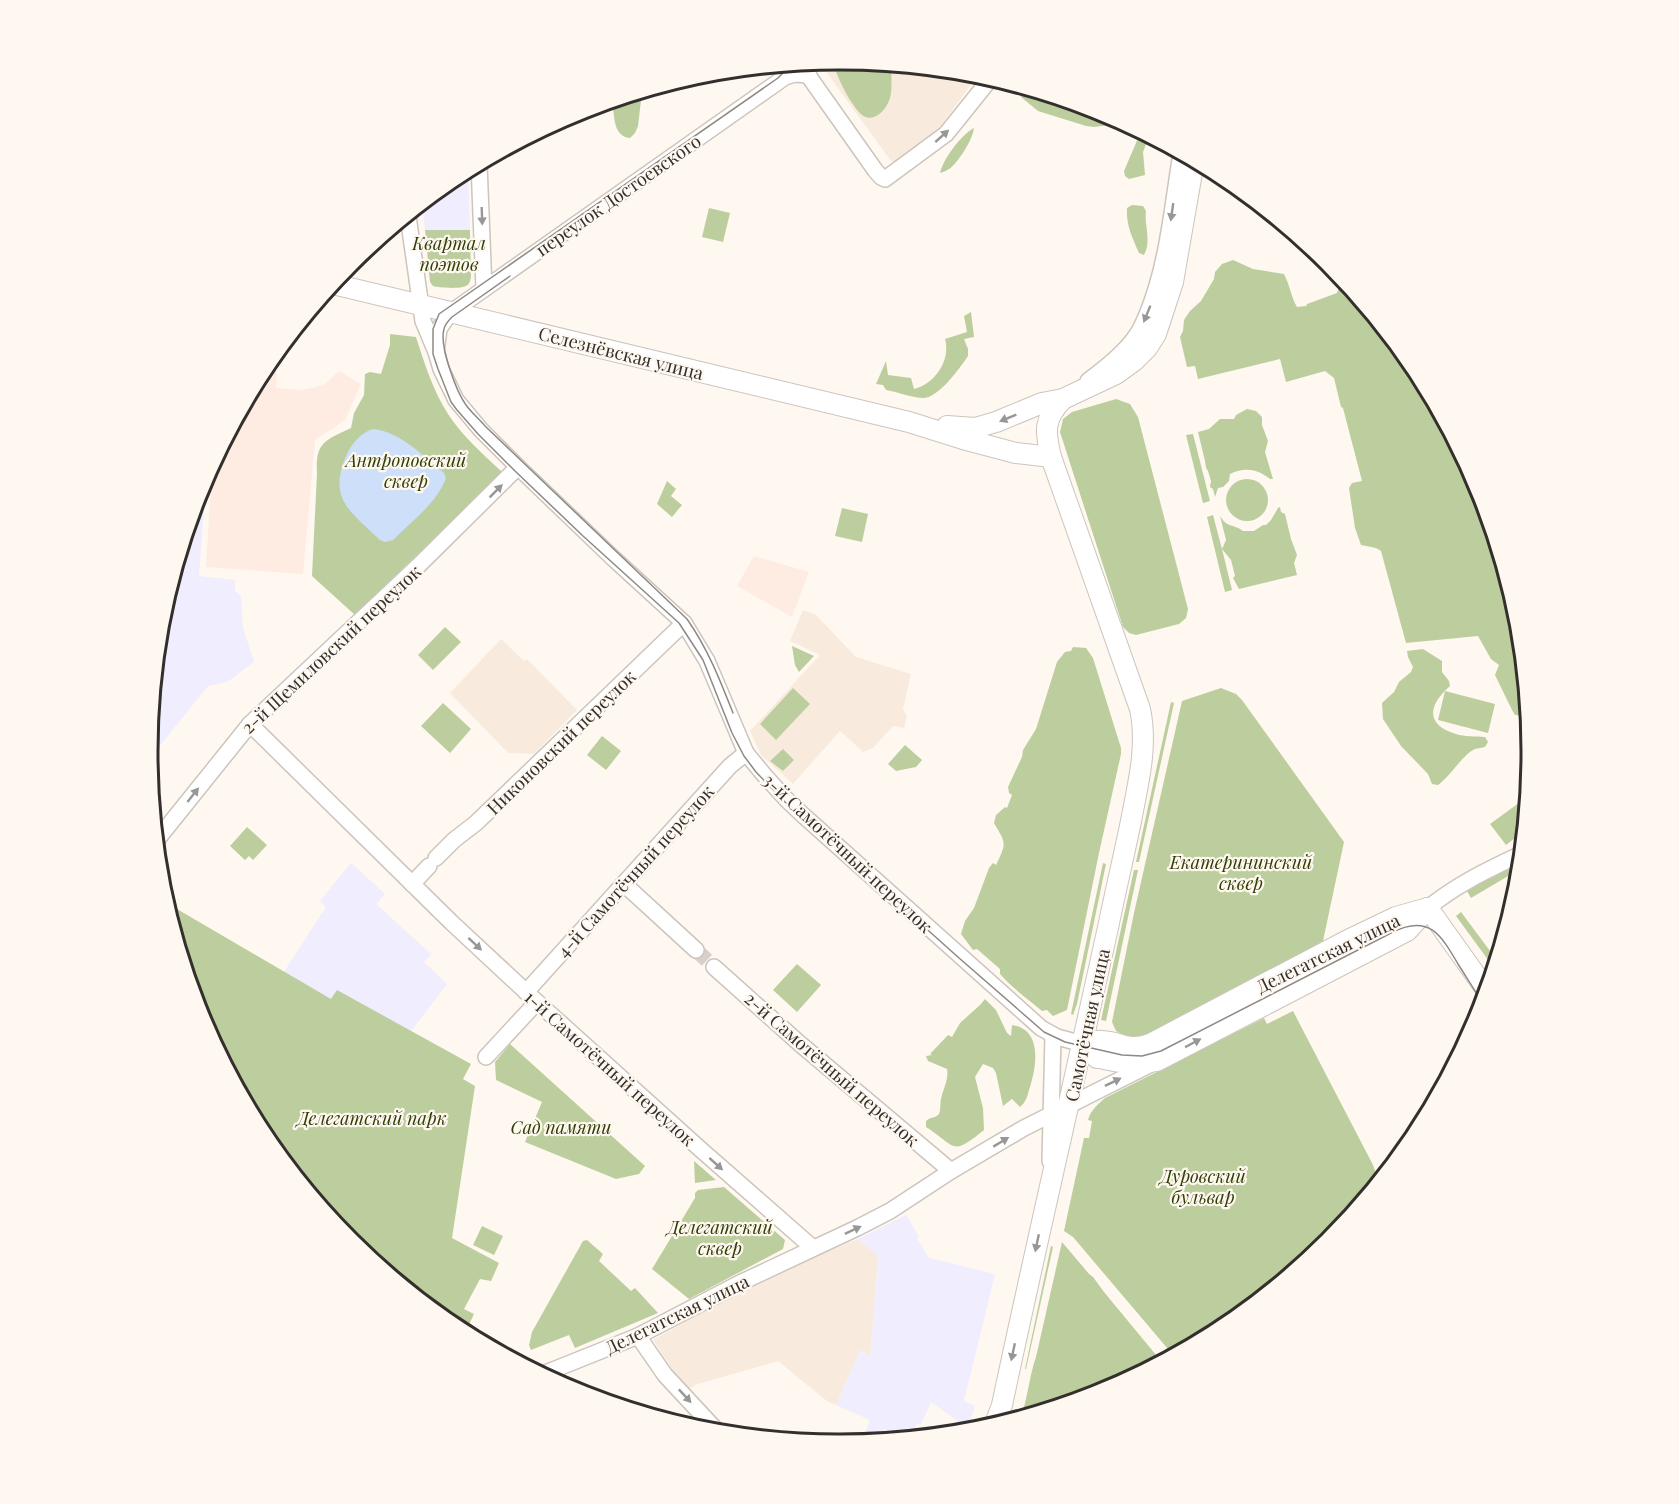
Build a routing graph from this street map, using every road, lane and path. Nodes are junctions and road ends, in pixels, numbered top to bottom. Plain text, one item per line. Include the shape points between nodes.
1 (807, 71) edge
2 (782, 73) edge
3 (984, 87) edge
4 (1180, 162) edge
5 (1192, 169) edge
6 (479, 174) edge
7 (409, 224) edge
8 (1166, 282) junction
9 (343, 286) edge
10 (484, 289) junction
11 (420, 305) junction
12 (450, 313) junction
13 (436, 352) junction
14 (1063, 399) junction
15 (909, 422) junction
16 (1051, 457) junction
17 (518, 467) junction
18 (684, 623) junction
19 (254, 727) junction
20 (746, 753) junction
21 (163, 833) edge
22 (1512, 858) edge
23 (412, 884) junction
24 (624, 884) junction
25 (1428, 908) junction
26 (696, 950) tunnel mouth
27 (714, 967) tunnel mouth
28 (1481, 982) edge
29 (532, 997) junction
30 (1053, 1035) junction
31 (1083, 1044) junction
32 (486, 1057) dead end
33 (1158, 1060) junction
34 (1069, 1105) junction
35 (1051, 1114) junction
36 (951, 1171) junction
37 (1049, 1188) junction
38 (813, 1248) junction
39 (638, 1336) junction
40 (553, 1370) edge
41 (999, 1414) edge
42 (707, 1420) edge

1 -> 3 street via 885,179 946,134
2 - 10 street, переулок Достоевского
4 -> 8 street
5 - 8 main road, Селезнёвская улица
6 -> 10 street
7 - 11 street, 3-й Самотёчный переулок
8 -> 14 street via 1133,340 1082,387
8 - 14 main road, Селезнёвская улица via 1156,334 1147,348 1116,374
9 - 11 main road, Селезнёвская улица
10 - 12 street, переулок Достоевского
11 - 12 main road, Селезнёвская улица
11 - 13 street, 3-й Самотёчный переулок
12 - 13 street via 440,329
12 - 15 main road, Селезнёвская улица
13 - 17 street, 3-й Самотёчный переулок via 456,400
14 -> 15 main road, Селезнёвская улица via 975,428
14 - 16 main road, Самотёчная улица via 1046,426
15 - 16 main road, Селезнёвская улица via 1017,453
16 - 31 main road, Самотёчная улица via 1143,721 1137,791
17 - 18 street, 3-й Самотёчный переулок
19 -> 17 street, 2-й Щемиловский переулок
18 - 20 street, 3-й Самотёчный переулок via 707,661
18 - 23 street, Никоновский переулок
21 -> 19 street, 2-й Щемиловский переулок
19 - 23 street, 1-й Самотёчный переулок
20 - 24 street, 4-й Самотёчный переулок
20 - 30 street, 3-й Самотёчный переулок via 787,801
22 - 25 street via 1470,879
23 -> 29 street, 1-й Самотёчный переулок
24 - 26 street
24 - 29 street, 4-й Самотёчный переулок
25 - 28 main road
25 - 31 main road, Делегатская улица via 1396,917 1346,941 1150,1044
33 -> 25 main road, Делегатская улица via 1407,931
27 - 36 street, 2-й Самотёчный переулок
29 - 32 street, 4-й Самотёчный переулок
29 -> 38 street, 1-й Самотёчный переулок
30 - 31 street, 3-й Самотёчный переулок
30 - 35 street
31 - 33 main road, Делегатская улица via 1097,1058 1124,1064
31 - 34 main road, Самотёчная улица
34 -> 33 street, Делегатская улица
34 - 35 street, Делегатская улица
34 - 37 main road, Самотёчная улица
36 -> 35 street, Делегатская улица
35 - 37 street
38 -> 36 street, Делегатская улица via 890,1211
37 -> 41 main road, Самотёчная улица
38 - 39 street, Делегатская улица
39 - 40 street, Делегатская улица
39 -> 42 street via 665,1375

